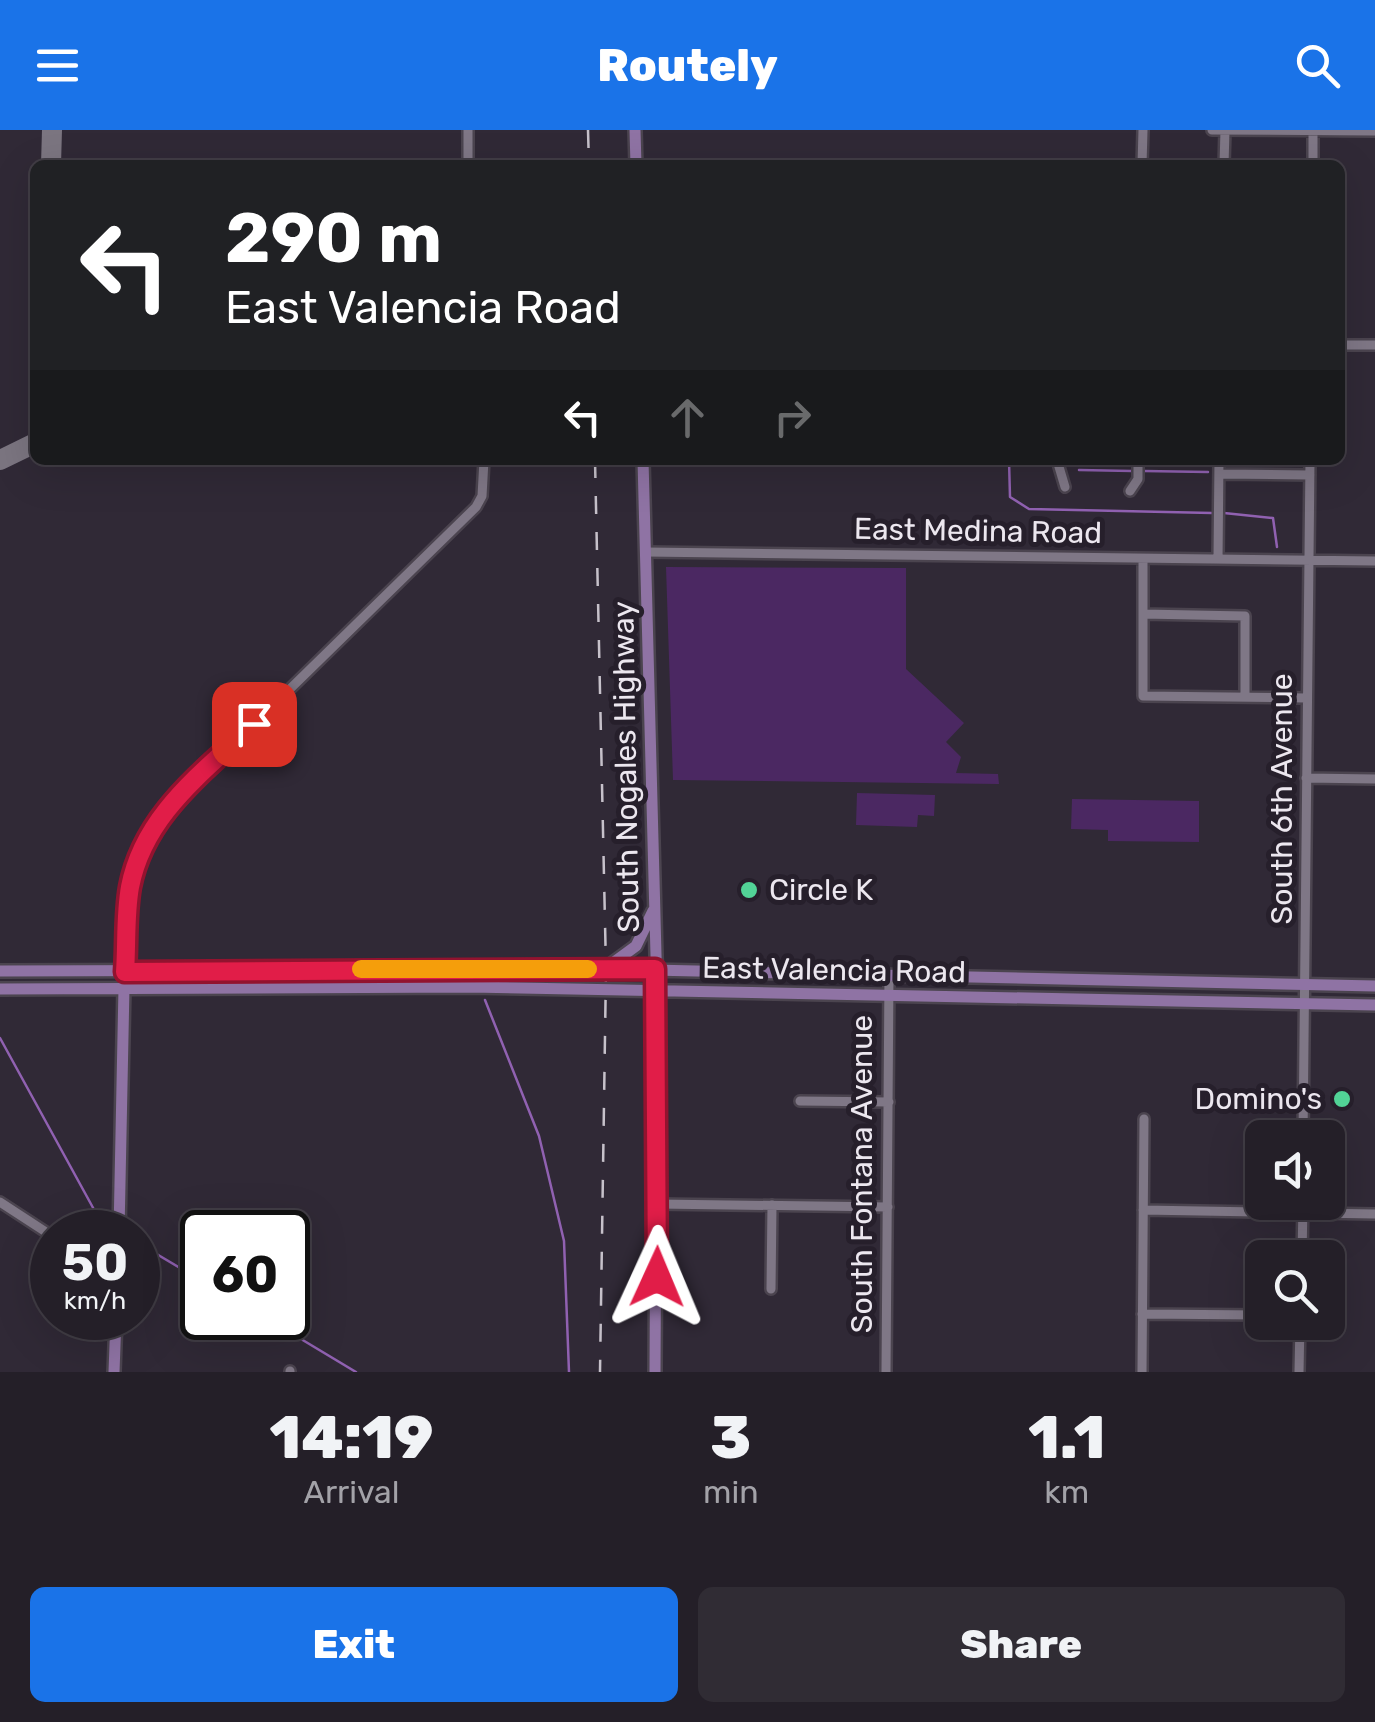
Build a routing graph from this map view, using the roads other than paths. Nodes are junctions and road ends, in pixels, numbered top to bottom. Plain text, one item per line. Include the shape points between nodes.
1 (468, 130) edge
2 (635, 130) edge
3 (1143, 130) edge
4 (1212, 130) edge
5 (1225, 130) edge
6 (1314, 130) edge
7 (1348, 131) edge
8 (1375, 131) edge
9 (468, 160) edge
10 (636, 160) edge
11 (1142, 160) edge
12 (1224, 160) edge
13 (1313, 160) edge
14 (1345, 345) edge
15 (1375, 346) edge
16 (484, 465) edge
17 (643, 465) edge
18 (1058, 465) edge
19 (1138, 465) edge
20 (1219, 465) edge
21 (1310, 465) edge
22 (1219, 474) junction
23 (1310, 475) junction
24 (1065, 487) dead end
25 (1130, 490) dead end
26 (646, 552) junction
27 (1143, 558) junction
28 (1218, 560) junction
29 (1308, 561) junction
30 (1375, 562) edge
31 (1143, 614) junction
32 (1245, 697) junction
33 (1307, 698) junction
34 (1306, 778) junction
35 (1375, 779) edge
36 (655, 907) junction
37 (298, 968) junction
38 (472, 968) junction
39 (606, 969) junction
40 (655, 969) junction
41 (0, 971) edge
42 (125, 972) junction
43 (889, 976) junction
44 (1070, 979) junction
45 (1306, 982) junction
46 (1375, 986) edge
47 (298, 987) junction
48 (471, 987) junction
49 (0, 989) edge
50 (124, 990) junction
51 (657, 993) junction
52 (889, 994) junction
53 (1070, 998) junction
54 (1307, 1002) junction
55 (1375, 1006) edge
56 (800, 1101) dead end
57 (889, 1102) junction
58 (1144, 1119) dead end
59 (1304, 1120) edge
60 (0, 1202) edge
61 (658, 1204) junction
62 (772, 1205) junction
63 (888, 1207) junction
64 (1245, 1208) edge
65 (119, 1210) edge
66 (1143, 1210) junction
67 (1345, 1211) edge
68 (1375, 1214) edge
69 (30, 1222) edge
70 (771, 1289) dead end
71 (1142, 1314) junction
72 (1245, 1314) edge
73 (115, 1340) edge
74 (1300, 1340) edge
75 (114, 1372) edge
76 (655, 1372) edge
77 (886, 1372) edge
78 (1142, 1372) edge
79 (1300, 1372) edge

1 - 9 street
2 - 10 main road
3 - 11 street
4 - 5 street
5 - 6 street
5 - 12 street
6 - 7 street
6 - 13 street
7 - 8 street
14 - 15 street
16 - 42 street via 482,496 469,516 156,820 130,890
17 - 26 main road, South Nogales Highway
18 - 24 street
19 - 25 street
20 - 22 street
21 - 23 street, South 6th Avenue
22 - 23 street
22 - 28 street
23 - 29 street, South 6th Avenue
26 - 27 street, East Medina Road
26 - 36 main road, South Nogales Highway
27 - 28 street, East Medina Road
27 - 31 street
28 - 29 street, East Medina Road
29 - 30 street, East Medina Road
29 - 33 street, South 6th Avenue
31 - 32 street via 1245,616
31 - 32 street via 1143,696
32 - 33 street
33 - 34 street, South 6th Avenue
34 - 35 street
34 - 45 street, South 6th Avenue
36 - 39 main road via 636,946
36 - 40 main road, South Nogales Highway
37 - 38 main road, East Valencia Road
37 - 42 main road, East Valencia Road
37 - 47 main road
38 - 39 main road, East Valencia Road
38 - 48 main road
39 - 40 main road, East Valencia Road
40 - 43 main road, East Valencia Road
40 - 51 main road, South Nogales Highway
41 - 42 main road, East Valencia Road
42 - 50 main road
43 - 44 main road, East Valencia Road
43 - 52 street, South Fontana Avenue
44 - 45 main road, East Valencia Road
44 - 53 main road
45 - 46 main road, East Valencia Road
45 - 54 street, South 6th Avenue
47 - 48 main road, East Valencia Road
47 - 50 main road, East Valencia Road
48 - 51 main road, East Valencia Road
49 - 50 main road, East Valencia Road
50 - 65 main road
51 - 52 main road, East Valencia Road
51 - 61 main road, South Nogales Highway
52 - 53 main road, East Valencia Road
52 - 57 street, South Fontana Avenue
53 - 54 main road, East Valencia Road
54 - 55 main road, East Valencia Road
54 - 59 street, South 6th Avenue
56 - 57 street
57 - 63 street, South Fontana Avenue
58 - 66 street
60 - 69 street
61 - 62 street
61 - 76 main road, South Nogales Highway
62 - 63 street
62 - 70 street
63 - 77 street, South Fontana Avenue
64 - 66 street
66 - 71 street
67 - 68 street
71 - 72 street
71 - 78 street
73 - 75 main road
74 - 79 street

